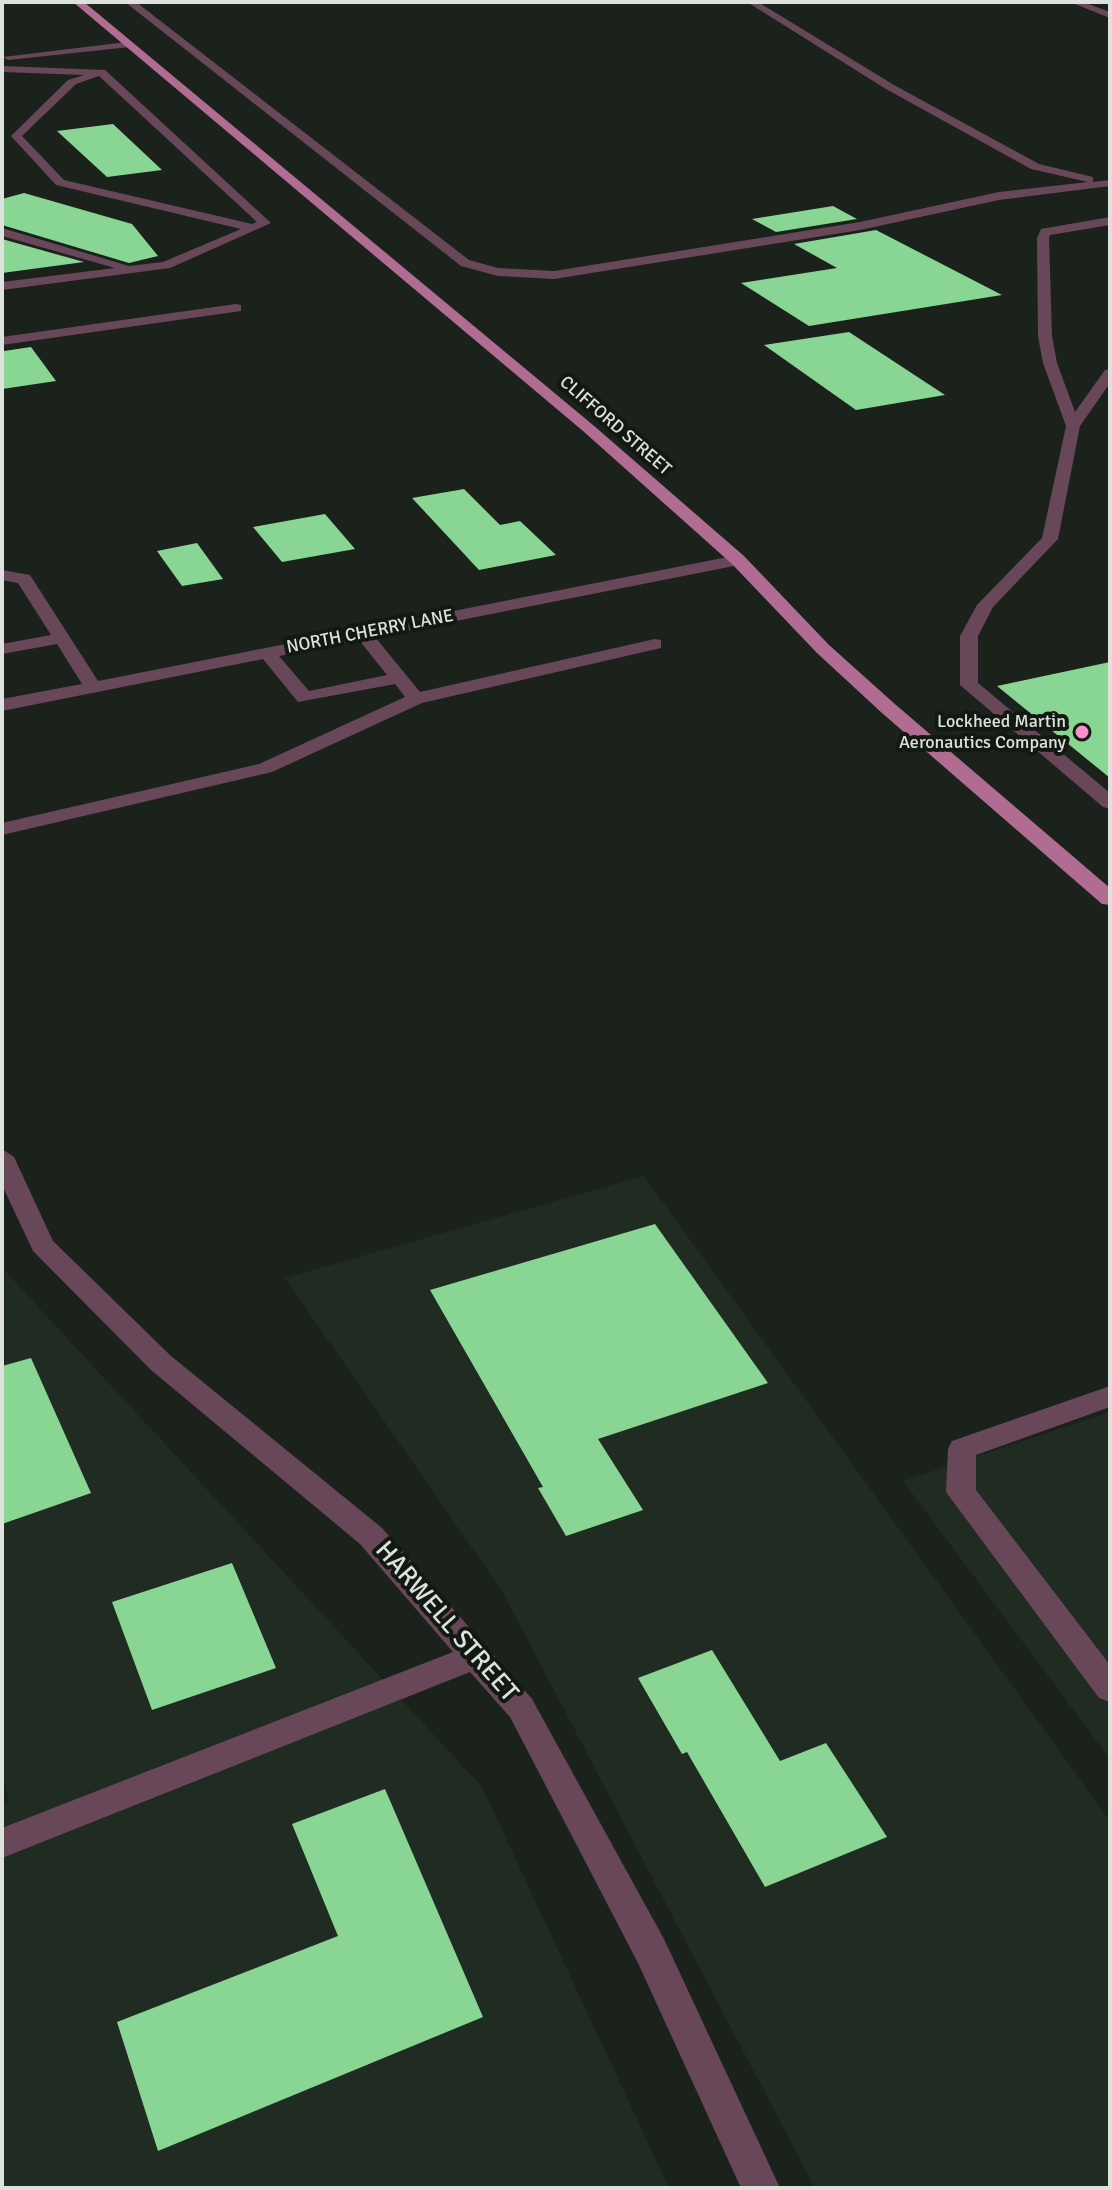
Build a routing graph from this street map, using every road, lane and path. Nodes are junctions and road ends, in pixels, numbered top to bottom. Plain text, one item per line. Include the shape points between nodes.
1 (78, 2) edge
2 (130, 2) edge
3 (752, 2) edge
4 (1075, 2) edge
5 (1110, 15) edge
6 (127, 45) junction
7 (2, 57) edge
8 (2, 69) edge
9 (101, 72) junction
10 (1109, 183) edge
11 (1110, 221) edge
12 (253, 228) junction
13 (2, 232) edge
14 (135, 269) junction
15 (2, 286) edge
16 (236, 308) dead end
17 (2, 341) edge
18 (1110, 373) edge
19 (1073, 426) junction
20 (738, 560) junction
21 (2, 575) edge
22 (363, 634) junction
23 (61, 638) junction
24 (655, 644) dead end
25 (2, 649) edge
26 (267, 653) junction
27 (399, 678) junction
28 (93, 687) junction
29 (416, 699) junction
30 (2, 705) edge
31 (1110, 803) edge
32 (2, 829) edge
33 (1110, 899) edge
34 (2, 1157) edge
35 (1110, 1396) edge
36 (476, 1656) junction
37 (1110, 1689) edge
38 (2, 1843) edge
39 (761, 2188) edge

1 - 6 main road, CLIFFORD STREET
2 - 10 street via 465,263 498,272 554,275 860,226 999,196
3 - 10 street via 1035,167
4 - 5 street
6 - 7 street
6 - 20 main road, CLIFFORD STREET via 428,293
8 - 9 street
9 - 12 street via 265,223
9 - 12 street via 72,82 16,136 60,183
11 - 19 street via 1045,232 1043,238 1045,336
12 - 14 street via 166,265
13 - 14 street
14 - 15 street
16 - 17 street
18 - 19 street
19 - 31 street via 1050,539 986,605 969,636 969,685
20 - 22 street, NORTH CHERRY LANE
20 - 33 main road, CLIFFORD STREET via 823,649
21 - 23 street via 24,579
22 - 26 street, NORTH CHERRY LANE
22 - 27 street
23 - 25 street
23 - 28 street
24 - 29 street
26 - 27 street via 305,698
26 - 28 street, NORTH CHERRY LANE
27 - 29 street
28 - 30 street, NORTH CHERRY LANE
29 - 32 street via 265,768
34 - 36 street, HARWELL STREET via 42,1245 161,1363 371,1536
35 - 37 street via 962,1449 961,1492
36 - 38 street
36 - 39 street, HARWELL STREET via 528,1721 651,1951

